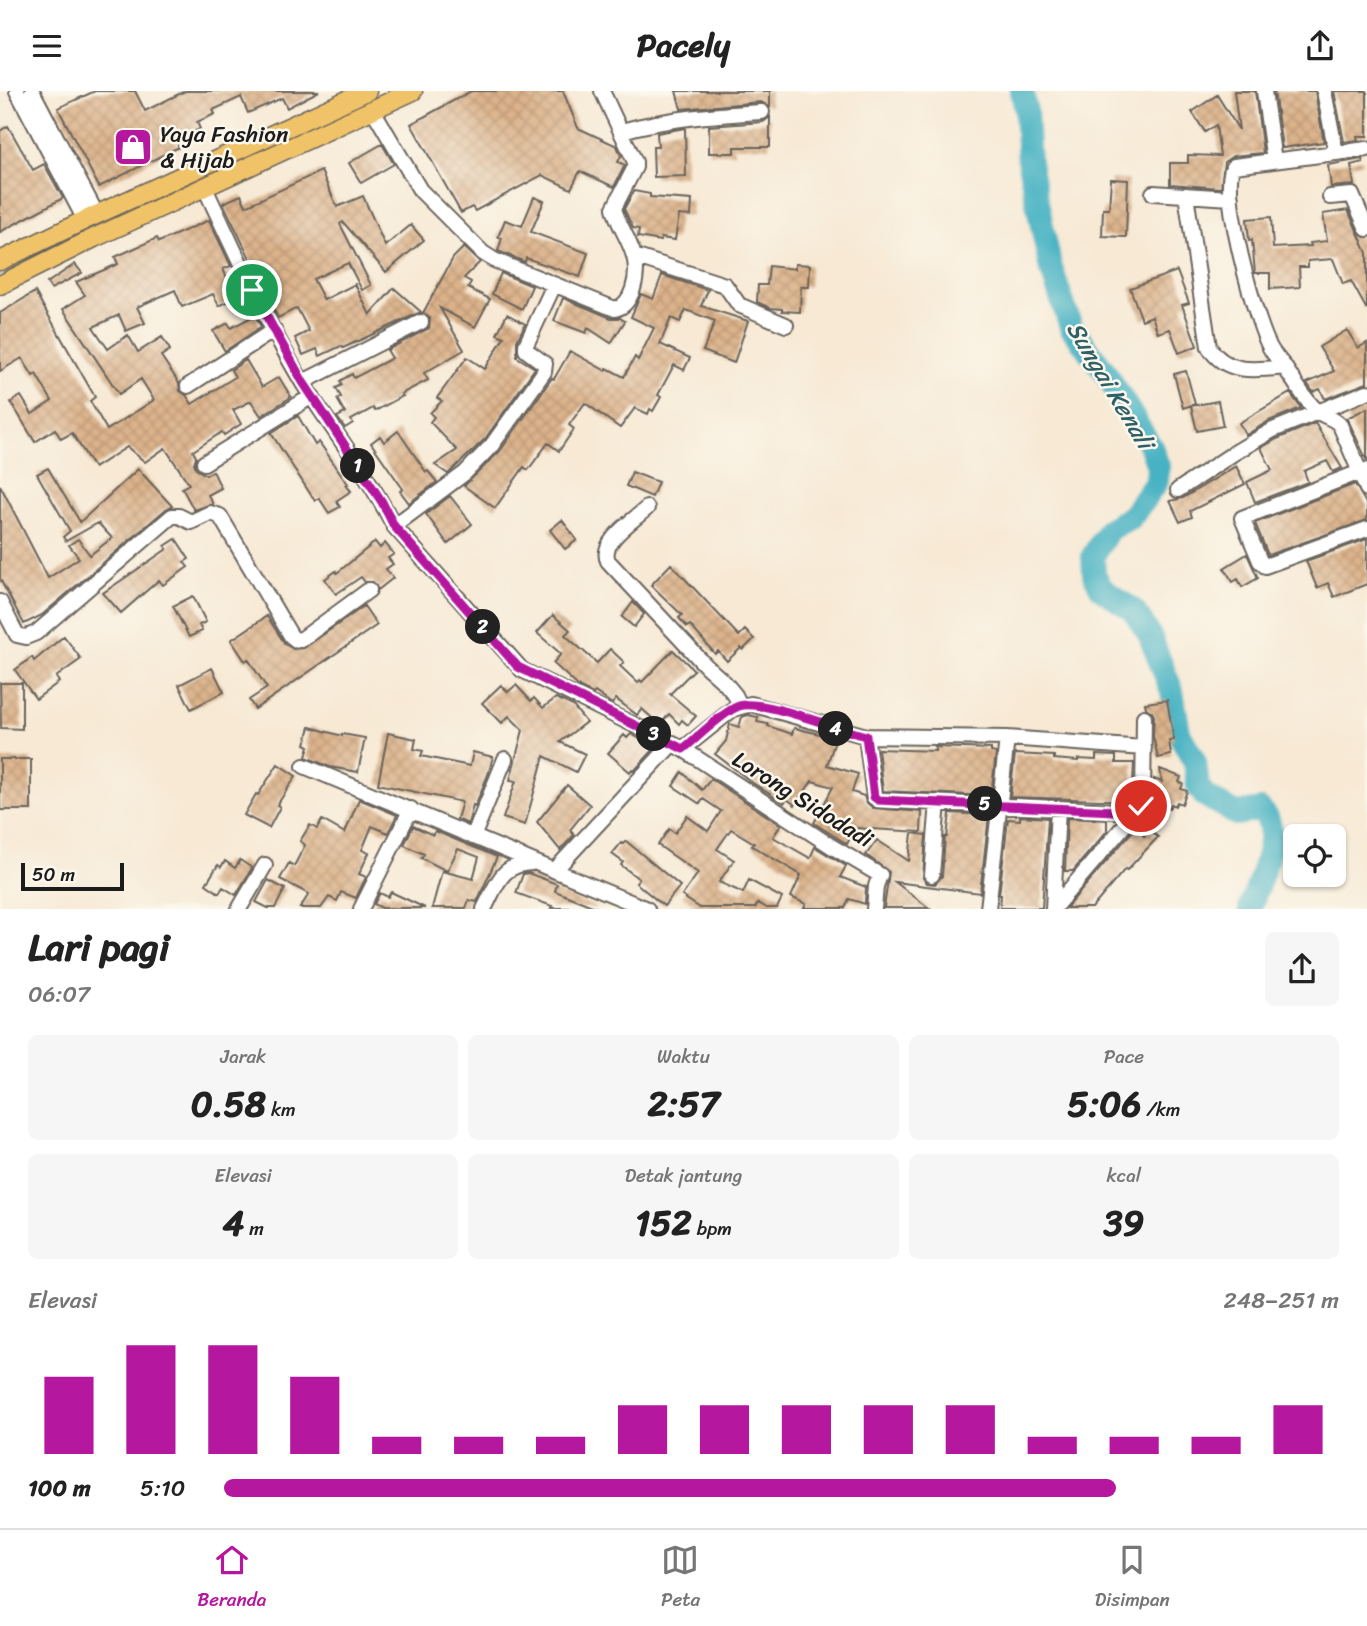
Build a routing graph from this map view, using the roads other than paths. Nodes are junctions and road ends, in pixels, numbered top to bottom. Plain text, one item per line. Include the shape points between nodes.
1 (17, 91) edge
2 (32, 91) edge
3 (367, 91) edge
4 (413, 91) edge
5 (602, 91) edge
6 (1264, 91) edge
7 (1324, 91) edge
8 (373, 110) junction
9 (762, 112) dead end
10 (622, 131) junction
11 (1367, 149) edge
12 (1335, 153) junction
13 (1274, 161) junction
14 (205, 188) junction
15 (1153, 193) dead end
16 (1186, 195) junction
17 (1330, 197) dead end
18 (1231, 198) junction
19 (91, 217) junction
20 (1367, 229) edge
21 (634, 256) junction
22 (0, 261) edge
23 (0, 285) edge
24 (554, 285) junction
25 (421, 322) dead end
26 (786, 325) dead end
27 (274, 330) junction
28 (1285, 367) junction
29 (303, 382) junction
30 (188, 386) dead end
31 (1367, 392) edge
32 (312, 396) junction
33 (1318, 412) junction
34 (204, 463) dead end
35 (1363, 471) edge
36 (1367, 489) edge
37 (1178, 490) dead end
38 (647, 508) dead end
39 (394, 526) junction
40 (1367, 529) edge
41 (369, 590) dead end
42 (0, 601) edge
43 (740, 705) junction
44 (1144, 717) dead end
45 (866, 736) junction
46 (1007, 738) junction
47 (678, 746) junction
48 (1144, 748) junction
49 (505, 759) dead end
50 (304, 766) dead end
51 (938, 802) junction
52 (1000, 805) junction
53 (1058, 808) junction
54 (411, 809) junction
55 (1135, 812) junction
56 (473, 837) junction
57 (536, 863) junction
58 (265, 865) dead end
59 (555, 870) junction
60 (932, 874) dead end
61 (239, 908) edge
62 (361, 908) edge
63 (484, 908) edge
64 (647, 908) edge
65 (874, 908) edge
66 (988, 908) edge
67 (1053, 908) edge

1 - 19 street
2 - 19 street
3 - 19 main road
4 - 8 main road
5 - 10 street
6 - 13 street
7 - 12 street
8 - 14 main road
8 - 24 street via 420,190 483,253
9 - 10 street via 696,117
10 - 21 street via 635,167 614,208
11 - 12 street
12 - 13 street
13 - 18 street via 1232,167
14 - 23 main road
14 - 27 street
15 - 16 street
16 - 18 street
16 - 28 street via 1209,347 1220,361 1236,368
17 - 20 street via 1352,195
18 - 28 street via 1259,323
19 - 22 main road
21 - 24 street via 630,297 620,308
21 - 26 street via 725,285 739,305
24 - 39 street via 526,345 526,350 545,364 544,372 466,473
25 - 29 street
27 - 29 street
27 - 30 street
28 - 33 street
29 - 32 street
31 - 33 street
32 - 34 street
32 - 39 street
33 - 35 street via 1340,425
33 - 37 street via 1264,436
35 - 36 street
35 - 40 street via 1242,518 1265,566
38 - 43 street via 608,543 605,555 725,683
39 - 47 street via 518,667
41 - 42 street via 296,640 220,516 210,513 191,522 172,516 30,636 17,635
43 - 45 street via 757,705
43 - 47 street
44 - 48 street
45 - 46 street
45 - 51 street via 875,799
46 - 48 street
46 - 52 street
47 - 59 street
47 - 65 street, Lorong Sidodadi via 880,875
48 - 55 street via 1143,800
49 - 56 street
50 - 54 street
51 - 52 street
51 - 60 street
52 - 53 street
52 - 66 street
53 - 55 street
53 - 67 street
54 - 56 street
54 - 62 street
55 - 67 street
56 - 57 street
57 - 59 street
57 - 63 street via 508,868
58 - 61 street
59 - 64 street

